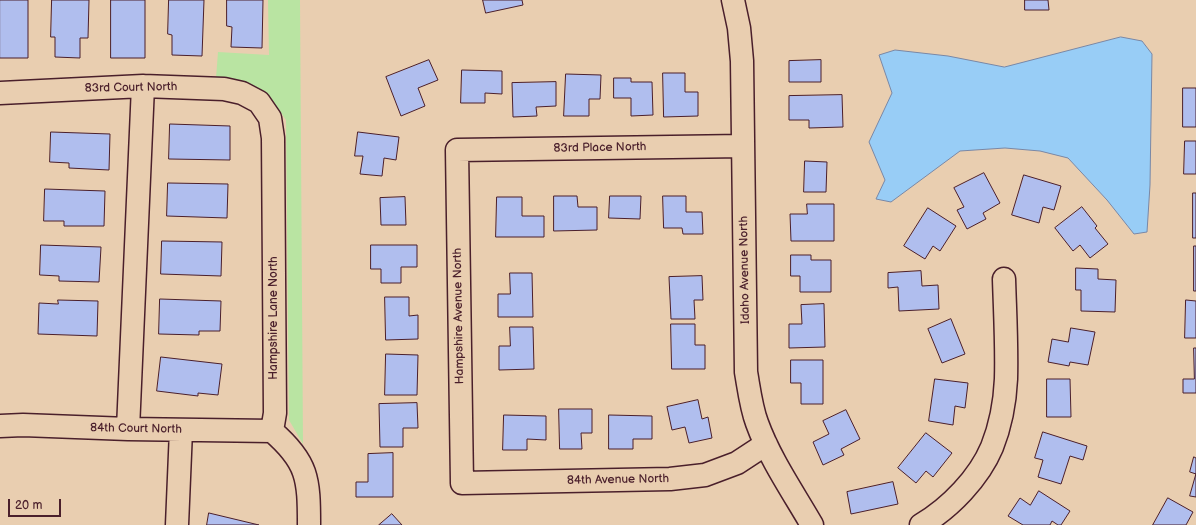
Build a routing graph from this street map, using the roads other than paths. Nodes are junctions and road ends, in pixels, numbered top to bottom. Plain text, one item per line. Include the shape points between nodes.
1 (733, 0) edge
2 (143, 86) junction
3 (0, 93) edge
4 (259, 102) joint
5 (743, 146) junction
6 (457, 150) joint
7 (1004, 279) dead end
8 (0, 426) edge
9 (128, 429) junction
10 (181, 430) junction
11 (272, 430) junction
12 (766, 444) junction
13 (462, 483) joint
14 (177, 525) edge
15 (308, 525) edge
16 (812, 525) edge
17 (921, 525) edge

1 - 5 street, Idaho Avenue North via 742,61
2 - 3 street, 83rd Court North
2 - 4 street, 83rd Court North via 224,89 242,93
2 - 9 street
4 - 11 street, Hampshire Lane North via 270,118 273,138 275,413
5 - 6 street, 83rd Place North
5 - 12 street, Idaho Avenue North via 746,372 756,422
6 - 13 street, Hampshire Avenue North
7 - 17 street via 1006,380 1001,415 992,448 974,478 950,504
8 - 9 street, 84th Court North
9 - 10 street, 84th Court North
10 - 11 street, 84th Court North
10 - 14 street
11 - 15 street via 302,464 307,483
12 - 13 street, 84th Avenue North via 737,463 705,475 670,479
12 - 16 street, Idaho Avenue North

